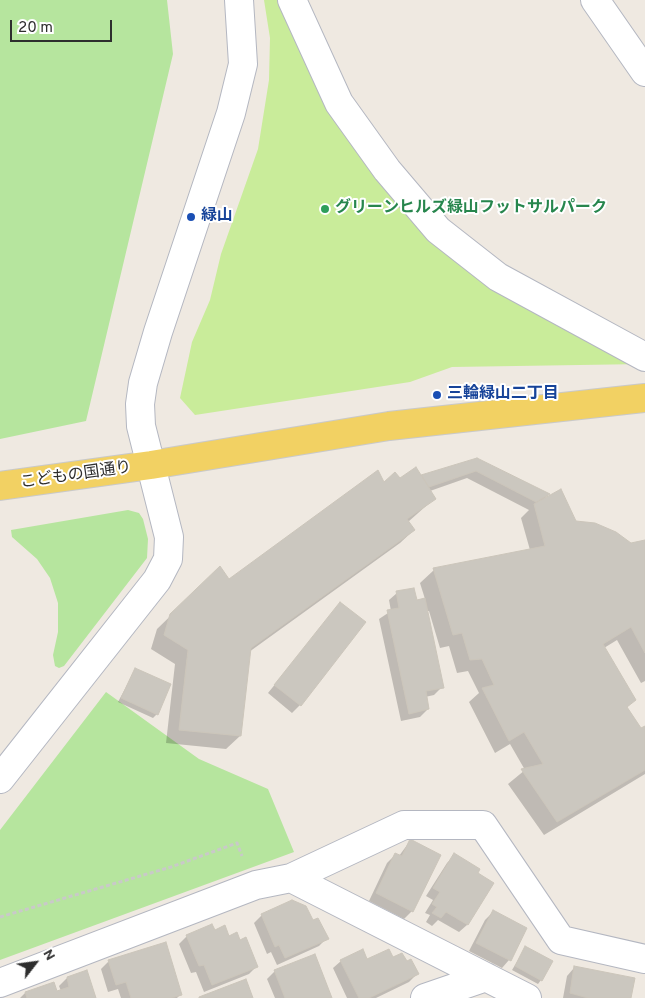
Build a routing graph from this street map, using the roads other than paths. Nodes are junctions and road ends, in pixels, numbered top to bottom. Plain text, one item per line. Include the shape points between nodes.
1 (239, 0) edge
2 (292, 0) edge
3 (595, 0) edge
4 (645, 72) edge
5 (645, 357) edge
6 (645, 398) edge
7 (151, 465) junction
8 (0, 486) edge
9 (0, 779) edge
10 (291, 878) junction
11 (645, 959) edge
12 (486, 978) junction
13 (0, 983) edge
14 (425, 998) edge
15 (527, 998) edge

1 - 7 street via 242,64 231,113 143,383 141,426
2 - 5 street via 339,103 387,170 438,230 498,277
3 - 4 street
6 - 7 main road, こどもの国通り via 389,426
7 - 8 main road, こどもの国通り
7 - 9 street via 169,537 168,559 157,580
10 - 11 street via 404,825 483,825 561,940
10 - 12 street
10 - 13 street via 256,885
12 - 14 street
12 - 15 street

